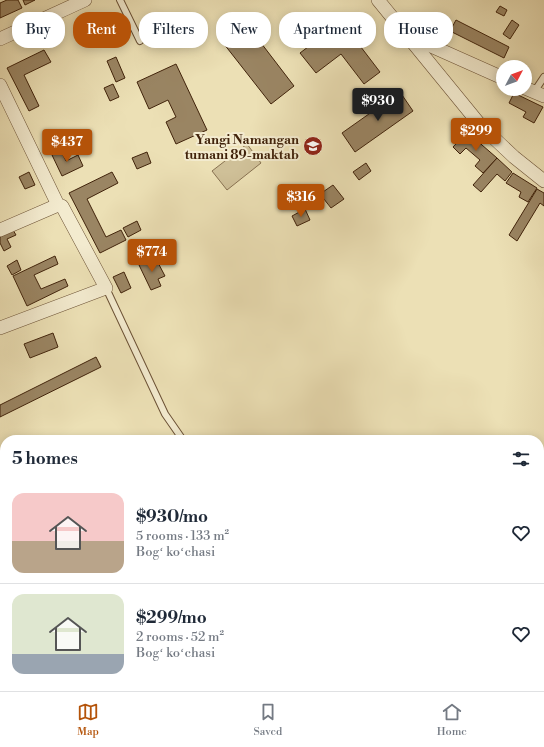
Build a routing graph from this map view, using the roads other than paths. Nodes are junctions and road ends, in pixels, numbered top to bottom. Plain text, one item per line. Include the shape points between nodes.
1 (85, 0) edge
2 (120, 0) edge
3 (378, 0) edge
4 (388, 12) edge
5 (0, 39) edge
6 (139, 39) edge
7 (417, 48) edge
8 (434, 48) edge
9 (496, 75) edge
10 (544, 77) edge
11 (0, 85) edge
12 (534, 92) edge
13 (544, 180) edge
14 (58, 205) junction
15 (0, 230) edge
16 (106, 288) junction
17 (0, 328) edge
18 (180, 435) edge

1 - 5 street
2 - 6 lane
3 - 4 street
7 - 13 street via 481,126 514,158
8 - 9 street
10 - 12 lane
11 - 14 street
14 - 15 street
14 - 16 street via 62,206
16 - 17 street
16 - 18 lane via 165,414

